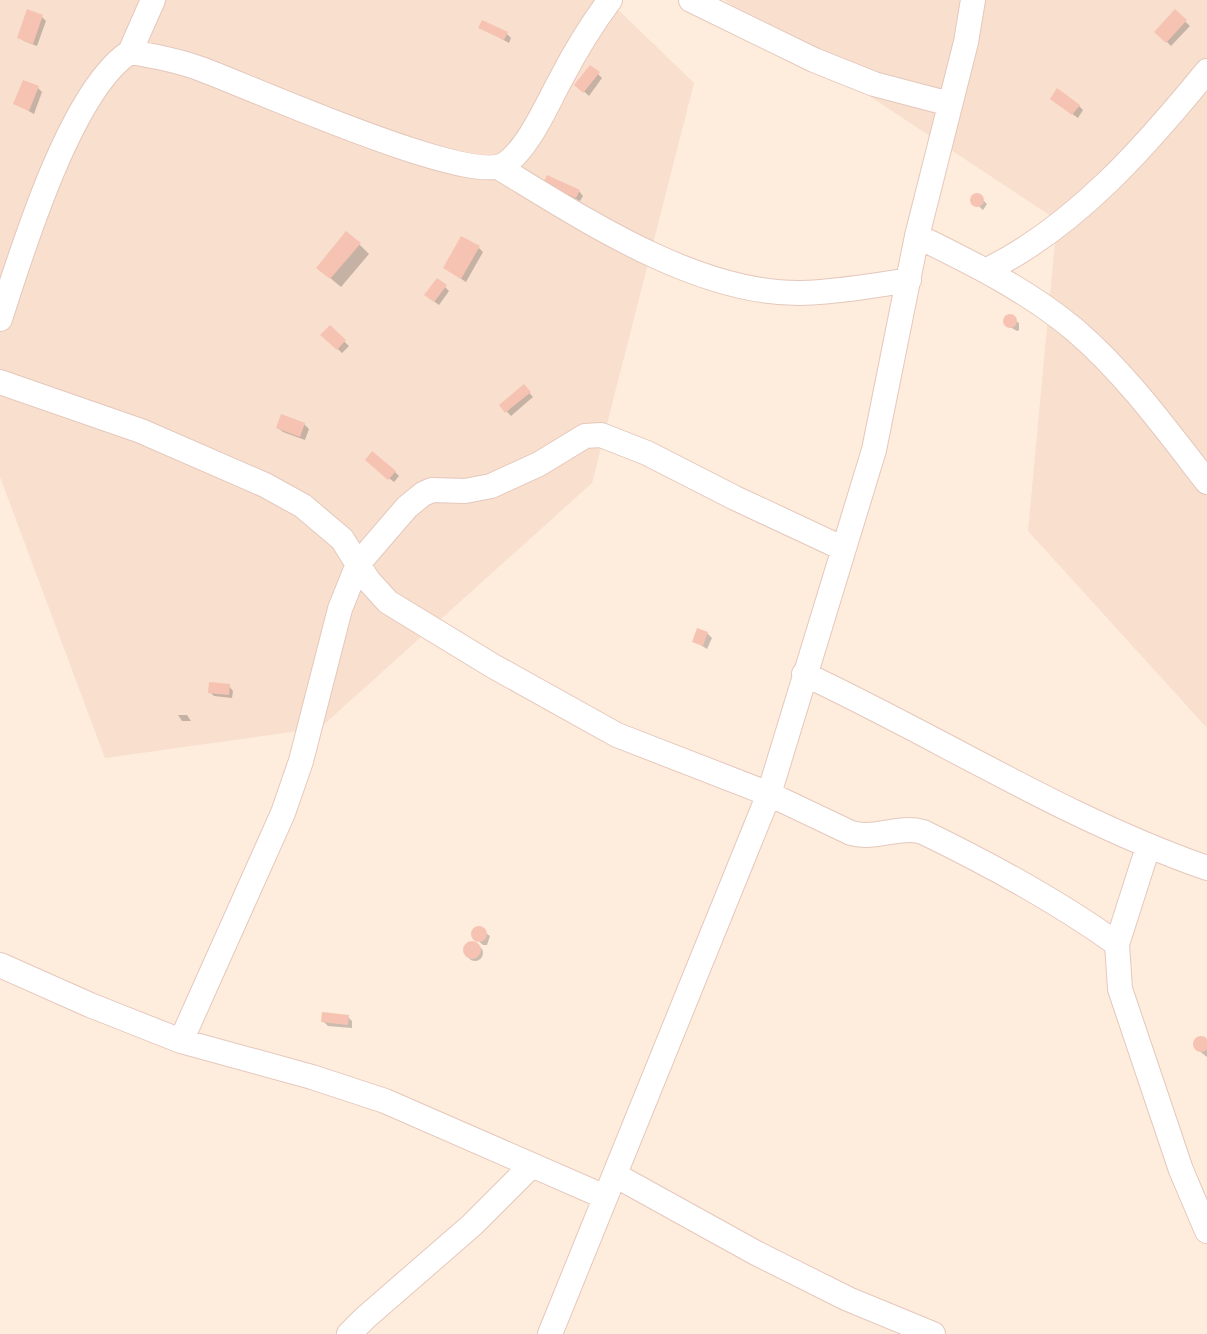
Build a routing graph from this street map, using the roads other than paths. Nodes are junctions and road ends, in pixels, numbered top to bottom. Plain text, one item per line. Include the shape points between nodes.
1 (153, 0) edge
2 (610, 0) edge
3 (973, 0) edge
4 (703, 2) edge
5 (130, 52) junction
6 (1207, 71) edge
7 (950, 104) junction
8 (498, 167) junction
9 (917, 236) junction
10 (987, 270) junction
11 (909, 280) junction
12 (0, 319) edge
13 (0, 382) edge
14 (1207, 482) edge
15 (842, 548) junction
16 (358, 564) junction
17 (804, 674) junction
18 (769, 794) junction
19 (1148, 847) junction
20 (1207, 868) edge
21 (1117, 944) junction
22 (0, 965) edge
23 (181, 1041) junction
24 (530, 1167) junction
25 (615, 1175) junction
26 (605, 1197) junction
27 (1207, 1231) edge
28 (349, 1334) edge
29 (550, 1334) edge
30 (933, 1334) edge

1 - 5 street
2 - 8 street via 534,128 513,157
3 - 7 street
4 - 7 street via 814,60 874,84
5 - 8 street via 200,68 363,133 458,164
5 - 12 street via 105,73 78,116
6 - 10 street via 1106,183 1048,234
7 - 9 street
8 - 11 street via 610,235 683,268 741,285 797,293
9 - 10 street
9 - 11 street
10 - 14 street via 1075,331 1141,396
11 - 15 street via 874,450
13 - 16 street via 141,431 265,485 303,506 342,539
15 - 16 street via 601,435 585,436 515,477 479,490 423,494
15 - 17 street
16 - 18 street via 388,602 493,666 617,735
16 - 23 street via 340,609 283,813
17 - 18 street
17 - 19 street
18 - 21 street via 865,837 910,829 923,832 1014,878
18 - 25 street
19 - 20 street
19 - 21 street
21 - 27 street via 1120,989
22 - 23 street
23 - 24 street via 385,1101
24 - 26 street
24 - 28 street
25 - 26 street
25 - 30 street via 756,1253
26 - 29 street

